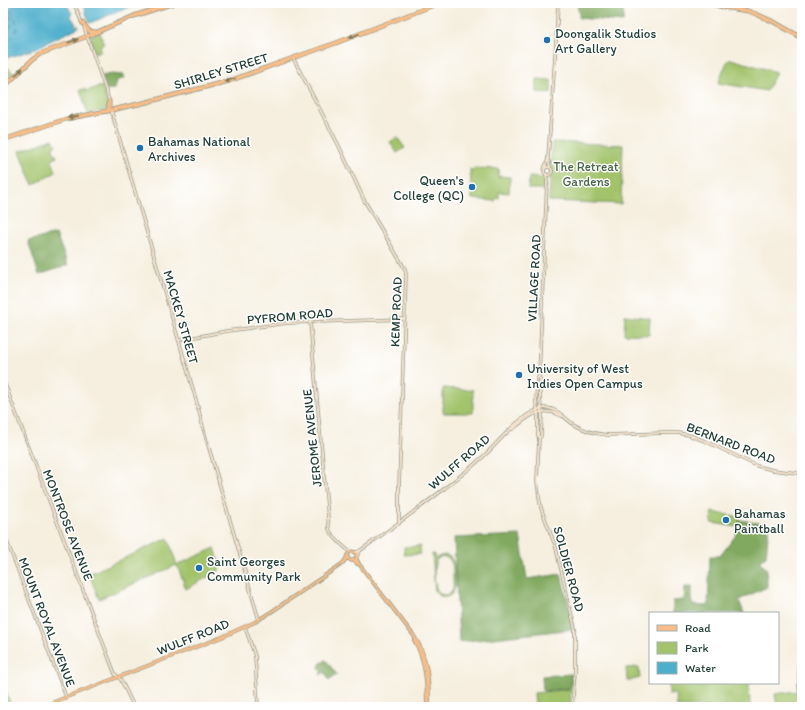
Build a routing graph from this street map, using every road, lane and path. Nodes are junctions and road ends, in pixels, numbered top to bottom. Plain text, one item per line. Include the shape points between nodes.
1 (74, 3) edge
2 (174, 3) edge
3 (439, 3) edge
4 (558, 3) edge
5 (708, 3) edge
6 (82, 21) junction
7 (95, 32) junction
8 (88, 36) junction
9 (802, 38) edge
10 (293, 58) junction
11 (3, 88) edge
12 (109, 100) joint
13 (109, 111) junction
14 (3, 139) edge
15 (548, 159) junction
16 (546, 167) junction
17 (550, 167) junction
18 (546, 174) junction
19 (550, 174) junction
20 (548, 181) junction
21 (404, 319) junction
22 (310, 322) junction
23 (179, 340) junction
24 (539, 376) junction
25 (3, 379) edge
26 (541, 410) junction
27 (538, 411) junction
28 (539, 438) junction
29 (802, 475) edge
30 (399, 524) junction
31 (3, 530) edge
32 (361, 550) junction
33 (350, 554) junction
34 (356, 558) junction
35 (352, 561) junction
36 (342, 564) junction
37 (259, 620) junction
38 (245, 627) junction
39 (802, 656) edge
40 (118, 677) junction
41 (66, 697) junction
42 (41, 707) edge
43 (134, 707) edge
44 (258, 707) edge
45 (428, 707) edge
46 (572, 707) edge
47 (801, 707) edge

1 - 6 main road
2 - 7 highway
3 -> 10 highway, SHIRLEY STREET
4 - 15 main road, VILLAGE ROAD
5 - 9 highway via 748,11
6 - 7 highway via 89,31
6 - 8 main road
7 - 8 highway
11 -> 8 highway via 35,57
8 - 12 main road
10 -> 13 highway, SHIRLEY STREET via 229,81
10 - 21 main road, KEMP ROAD via 364,200 404,266
12 - 13 highway
13 -> 14 highway, SHIRLEY STREET via 60,120
13 - 23 main road, MACKEY STREET
15 - 16 main road, VILLAGE ROAD
15 - 17 main road, VILLAGE ROAD
16 - 17 main road
16 - 18 main road, VILLAGE ROAD via 543,171
17 - 19 main road, VILLAGE ROAD
18 - 19 main road
18 - 20 main road, VILLAGE ROAD
19 - 20 main road, VILLAGE ROAD
20 - 24 main road, VILLAGE ROAD
21 - 22 main road, PYFROM ROAD
21 - 30 main road, KEMP ROAD
22 - 23 main road, PYFROM ROAD via 275,324
22 - 33 main road, JEROME AVENUE via 329,529
23 - 37 main road, MACKEY STREET
24 - 26 main road, VILLAGE ROAD
24 - 27 main road, VILLAGE ROAD via 536,403
25 - 40 main road, MONTROSE AVENUE
26 - 27 main road, WULFF ROAD
26 - 28 main road, SOLDIER ROAD
26 - 29 main road, BERNARD ROAD via 555,410 575,425 601,435 665,432 689,434 757,466
27 - 28 main road, SOLDIER ROAD
27 - 30 main road, WULFF ROAD via 526,416 474,465
28 - 46 main road, SOLDIER ROAD via 537,486 541,508 556,548 575,629
30 - 32 main road, WULFF ROAD
31 - 41 main road, MOUNT ROYAL AVENUE
32 - 33 main road, WULFF ROAD
32 - 34 main road, WULFF ROAD
33 - 34 main road via 356,555
33 - 35 main road via 348,559
33 - 36 main road, WULFF ROAD
34 - 35 main road
34 - 45 main road via 420,646 427,669
35 - 36 main road, WULFF ROAD
35 - 45 main road via 416,643 424,665
36 - 37 main road, WULFF ROAD
37 - 38 main road, WULFF ROAD
38 - 40 main road, WULFF ROAD
38 - 44 main road via 255,656
39 - 47 main road via 799,658
40 - 41 main road, WULFF ROAD
40 - 43 main road, MONTROSE AVENUE
41 - 42 main road, WULFF ROAD

